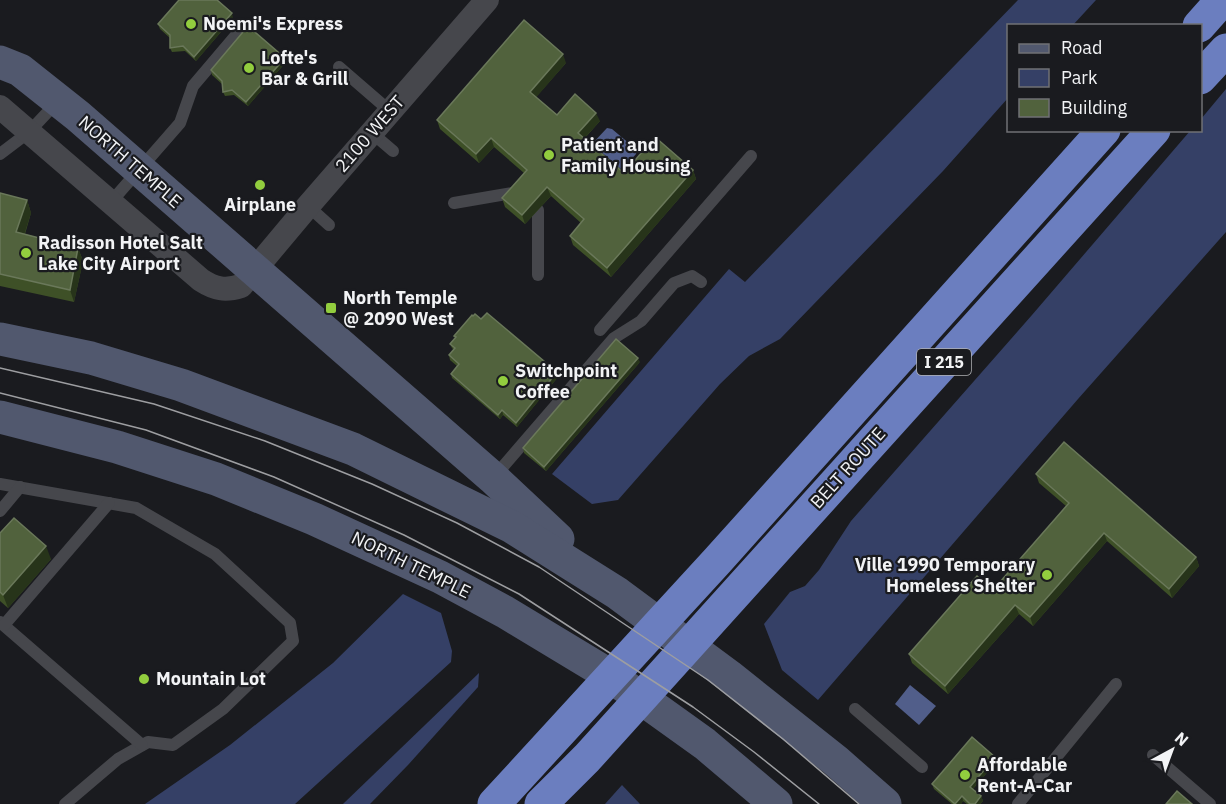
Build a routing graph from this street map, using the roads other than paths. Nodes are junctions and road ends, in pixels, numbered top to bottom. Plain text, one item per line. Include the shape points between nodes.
1 (487, 0) edge
2 (1222, 0) edge
3 (1201, 24) edge
4 (238, 33) dead end
5 (1226, 50) edge
6 (0, 62) edge
7 (339, 67) dead end
8 (1202, 76) edge
9 (58, 101) junction
10 (0, 107) edge
11 (391, 112) junction
12 (29, 132) junction
13 (1102, 132) edge
14 (1152, 132) edge
15 (372, 133) junction
16 (393, 151) dead end
17 (0, 154) edge
18 (752, 156) dead end
19 (140, 170) junction
20 (518, 192) edge
21 (111, 202) junction
22 (454, 203) dead end
23 (308, 206) junction
24 (538, 210) edge
25 (329, 225) dead end
26 (255, 270) junction
27 (538, 275) dead end
28 (701, 282) dead end
29 (600, 330) dead end
30 (0, 339) edge
31 (0, 417) edge
32 (493, 478) junction
33 (0, 483) edge
34 (20, 487) junction
35 (110, 503) junction
36 (0, 511) edge
37 (617, 593) junction
38 (2, 624) edge
39 (1116, 684) dead end
40 (855, 709) dead end
41 (142, 745) junction
42 (1153, 755) dead end
43 (922, 767) dead end
44 (544, 802) edge
45 (774, 803) edge
46 (65, 804) edge
47 (494, 804) edge
48 (885, 804) edge
49 (1018, 804) edge
50 (1210, 804) edge

1 - 11 street, 2100 WEST
2 - 3 highway
4 - 19 lane via 194,86 180,123
5 - 8 highway
6 - 9 main road, NORTH TEMPLE via 21,70
7 - 11 lane
9 - 12 lane
9 - 19 main road, NORTH TEMPLE
10 - 12 street
11 - 15 street, 2100 WEST
12 - 17 lane
12 - 21 street
13 - 47 highway, BELT ROUTE / I 215
14 - 44 highway, BELT ROUTE / I 215
15 - 16 lane
15 - 23 street, 2100 WEST
18 - 29 lane
19 - 21 lane
19 - 26 main road, NORTH TEMPLE
20 - 22 lane
21 - 26 street via 211,286 229,290 241,286
23 - 25 lane
23 - 26 street, 2100 WEST
24 - 27 lane
26 - 32 main road, NORTH TEMPLE
28 - 32 lane via 692,276 674,283 641,321 614,338
30 - 37 main road, NORTH TEMPLE via 91,358 181,385 353,449 512,527
31 - 45 main road, NORTH TEMPLE via 117,447 216,479 440,577 606,673 705,744
32 - 37 main road, NORTH TEMPLE
33 - 34 lane
34 - 35 lane
34 - 36 lane
35 - 38 lane
35 - 41 lane via 136,508 214,554 290,623 293,641 223,710 173,745 148,741
37 - 48 main road, NORTH TEMPLE via 729,676
38 - 41 lane
39 - 49 lane
40 - 43 lane
41 - 46 lane via 118,759
42 - 50 lane

